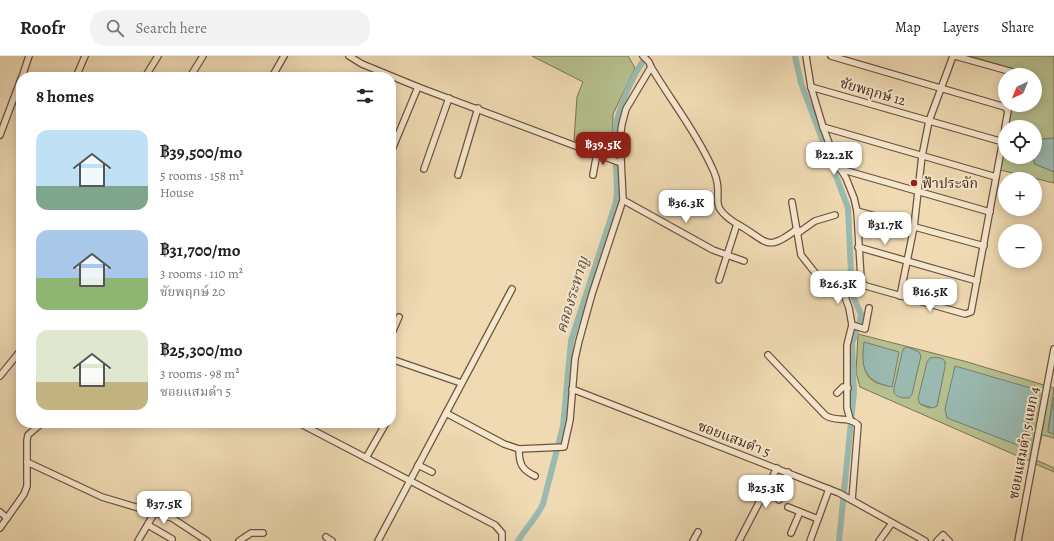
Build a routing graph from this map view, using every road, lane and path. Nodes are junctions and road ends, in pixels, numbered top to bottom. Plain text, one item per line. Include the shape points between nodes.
1 (29, 56) edge
2 (85, 56) edge
3 (158, 56) edge
4 (203, 56) edge
5 (284, 56) edge
6 (349, 56) edge
7 (643, 56) edge
8 (806, 56) edge
9 (831, 56) edge
10 (954, 56) edge
11 (650, 64) junction
12 (998, 68) edge
13 (23, 72) edge
14 (78, 72) edge
15 (148, 72) edge
16 (193, 72) edge
17 (275, 72) edge
18 (378, 72) edge
19 (396, 79) edge
20 (811, 86) junction
21 (418, 87) junction
22 (940, 88) junction
23 (16, 92) edge
24 (449, 98) junction
25 (478, 108) junction
26 (1006, 120) edge
27 (929, 121) junction
28 (823, 127) junction
29 (0, 135) edge
30 (396, 140) edge
31 (998, 141) edge
32 (596, 153) junction
33 (922, 156) junction
34 (618, 162) junction
35 (998, 164) edge
36 (424, 169) dead end
37 (840, 169) junction
38 (458, 175) dead end
39 (593, 175) dead end
40 (996, 177) junction
41 (919, 192) junction
42 (623, 200) junction
43 (792, 202) dead end
44 (857, 211) junction
45 (990, 212) junction
46 (836, 215) dead end
47 (737, 224) junction
48 (914, 227) junction
49 (797, 231) junction
50 (984, 246) junction
51 (858, 247) junction
52 (727, 255) junction
53 (744, 260) dead end
54 (908, 262) junction
55 (720, 280) dead end
56 (977, 281) junction
57 (512, 289) dead end
58 (900, 296) junction
59 (868, 308) dead end
60 (399, 317) dead end
61 (396, 324) edge
62 (852, 326) junction
63 (1054, 349) edge
64 (768, 355) dead end
65 (16, 356) edge
66 (396, 361) edge
67 (0, 376) edge
68 (1051, 382) edge
69 (461, 383) junction
70 (848, 388) junction
71 (572, 389) junction
72 (837, 393) dead end
73 (446, 413) junction
74 (850, 419) junction
75 (36, 428) edge
76 (309, 428) edge
77 (383, 428) edge
78 (519, 449) junction
79 (366, 458) junction
80 (27, 462) junction
81 (418, 466) junction
82 (777, 468) junction
83 (432, 472) dead end
84 (788, 472) junction
85 (535, 476) dead end
86 (410, 480) junction
87 (829, 489) junction
88 (778, 500) dead end
89 (852, 500) junction
90 (788, 507) dead end
91 (0, 512) edge
92 (155, 512) junction
93 (800, 512) junction
94 (7, 518) junction
95 (818, 519) junction
96 (892, 523) junction
97 (148, 525) junction
98 (0, 528) edge
99 (698, 532) dead end
100 (263, 533) dead end
101 (791, 534) dead end
102 (326, 538) dead end
103 (172, 539) dead end
104 (741, 540) edge
105 (138, 541) edge
106 (207, 541) edge
107 (239, 541) edge
108 (332, 541) edge
109 (378, 541) edge
110 (502, 541) edge
111 (693, 541) edge
112 (810, 541) edge
113 (879, 541) edge
114 (925, 541) edge
115 (937, 541) edge
116 (949, 541) edge
117 (1018, 541) edge

1 - 13 street
2 - 14 street
3 - 15 street
4 - 16 street
5 - 17 street
6 - 18 street
7 - 11 street
8 - 20 street
9 - 22 street
10 - 12 street
10 - 22 street
11 - 34 street via 624,116
11 - 47 street via 699,140 717,181 717,206
19 - 21 street
20 - 27 street, ชัยพฤกษ์ 12
20 - 28 street
21 - 24 street
21 - 30 street
22 - 26 street via 1005,107 1008,111
22 - 27 street
23 - 29 street
24 - 25 street
24 - 36 street
25 - 32 street
25 - 38 street
27 - 31 street, ชัยพฤกษ์ 12
27 - 33 street
28 - 33 street
28 - 37 street
32 - 34 street
32 - 39 street
33 - 40 street
33 - 41 street
34 - 42 street
35 - 40 street
37 - 41 street
37 - 44 street via 851,189
40 - 45 street
41 - 45 street
41 - 48 street
42 - 52 street
42 - 71 street via 581,334
43 - 49 street
44 - 48 street
44 - 51 street
45 - 50 street
46 - 49 street via 814,221
47 - 49 street via 769,242 782,240
47 - 52 street
48 - 50 street
48 - 54 street
49 - 62 street via 801,255 807,264 816,274 844,294
50 - 56 street
51 - 54 street
51 - 58 street via 862,284
52 - 53 street
52 - 55 street
54 - 56 street
54 - 58 street
56 - 58 street via 971,312 965,314
57 - 69 street
59 - 62 street via 865,329
60 - 61 street
62 - 70 street via 847,346
63 - 68 street, ซอยแสมดำ 5 แยก 4
64 - 74 street via 825,415 833,419
65 - 67 street
66 - 69 street
68 - 117 street, ซอยแสมดำ 5 แยก 4
69 - 73 street
70 - 72 street via 843,387
70 - 74 street via 847,412
71 - 78 street via 564,447
71 - 82 street, ซอยแสมดำ 5
73 - 78 street via 504,444
73 - 81 street
74 - 89 street via 858,425
75 - 80 street via 26,440
76 - 79 street
77 - 79 street
78 - 85 street via 522,467
79 - 86 street
80 - 92 street via 102,497
80 - 94 street via 27,486
81 - 83 street
81 - 86 street
82 - 84 street, ซอยแสมดำ 5
82 - 104 street
84 - 87 street, ซอยแสมดำ 5
84 - 88 street
86 - 109 street
86 - 110 street via 495,525 502,533
87 - 89 street, ซอยแสมดำ 5
87 - 95 street
89 - 96 street, ซอยแสมดำ 5
90 - 93 street
91 - 94 street
92 - 97 street
92 - 106 street via 172,518
93 - 95 street
93 - 101 street
94 - 98 street
95 - 112 street
96 - 113 street
96 - 114 street, ซอยแสมดำ 5
97 - 103 street
97 - 105 street
99 - 111 street
100 - 107 street via 251,533
102 - 108 street
115 - 116 street via 943,535

